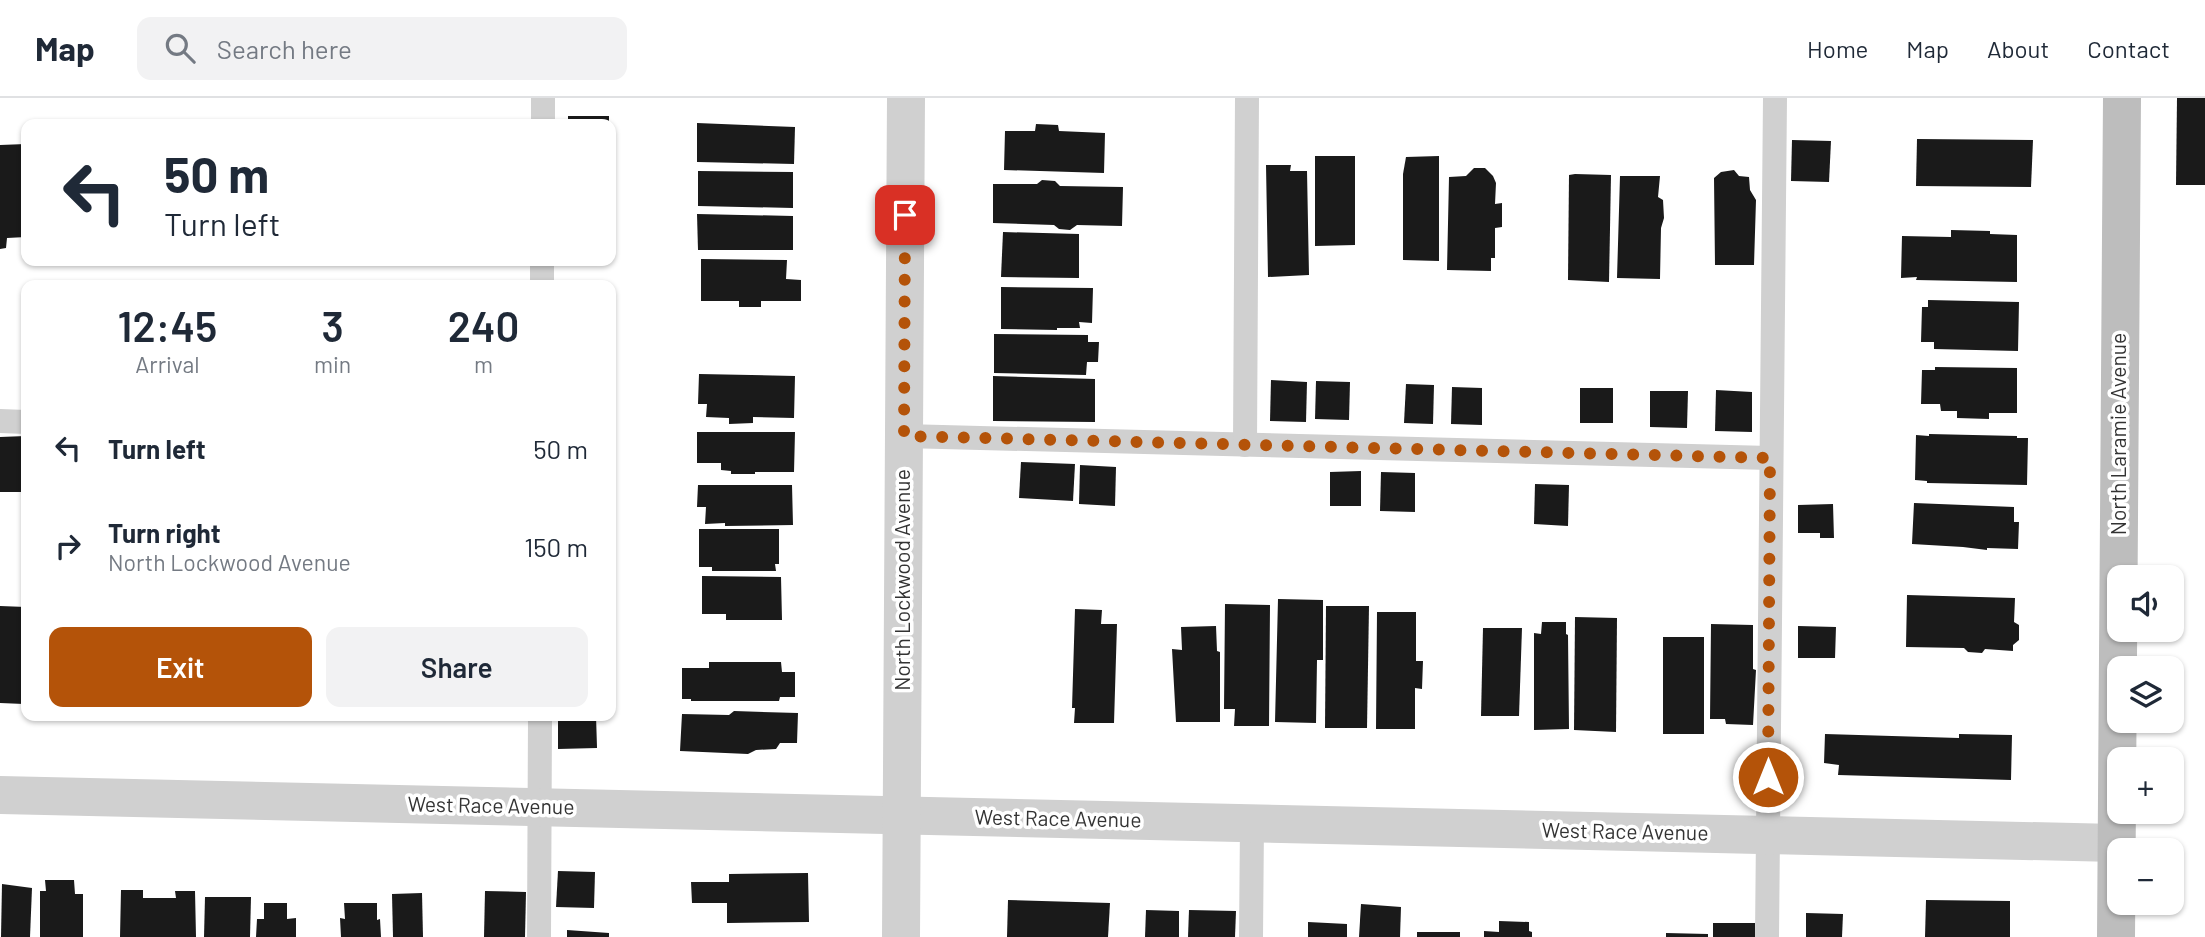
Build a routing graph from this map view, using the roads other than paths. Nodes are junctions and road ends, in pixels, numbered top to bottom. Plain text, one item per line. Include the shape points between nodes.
1 (543, 98) edge
2 (906, 98) edge
3 (1248, 98) edge
4 (1775, 98) edge
5 (2122, 98) edge
6 (543, 119) edge
7 (0, 421) edge
8 (21, 422) edge
9 (904, 436) junction
10 (1245, 445) junction
11 (1770, 458) junction
12 (540, 721) edge
13 (0, 795) edge
14 (540, 807) junction
15 (901, 816) junction
16 (1252, 823) junction
17 (1768, 835) junction
18 (2116, 838) edge
19 (2107, 843) edge
20 (2116, 915) edge
21 (539, 937) edge
22 (901, 937) edge
23 (1251, 937) edge
24 (1767, 937) edge
25 (2116, 937) edge

1 - 6 lane
2 - 9 street, North Lockwood Avenue
3 - 10 lane
4 - 11 lane
5 - 18 street, North Laramie Avenue
7 - 8 lane
9 - 10 lane
9 - 15 street, North Lockwood Avenue
10 - 11 lane
11 - 17 lane
12 - 14 lane
13 - 14 street, West Race Avenue
14 - 15 street, West Race Avenue
14 - 21 lane
15 - 16 street, West Race Avenue
15 - 22 street, North Lockwood Avenue
16 - 17 street, West Race Avenue
16 - 23 lane
17 - 19 street, West Race Avenue
17 - 24 lane
20 - 25 street, North Laramie Avenue

